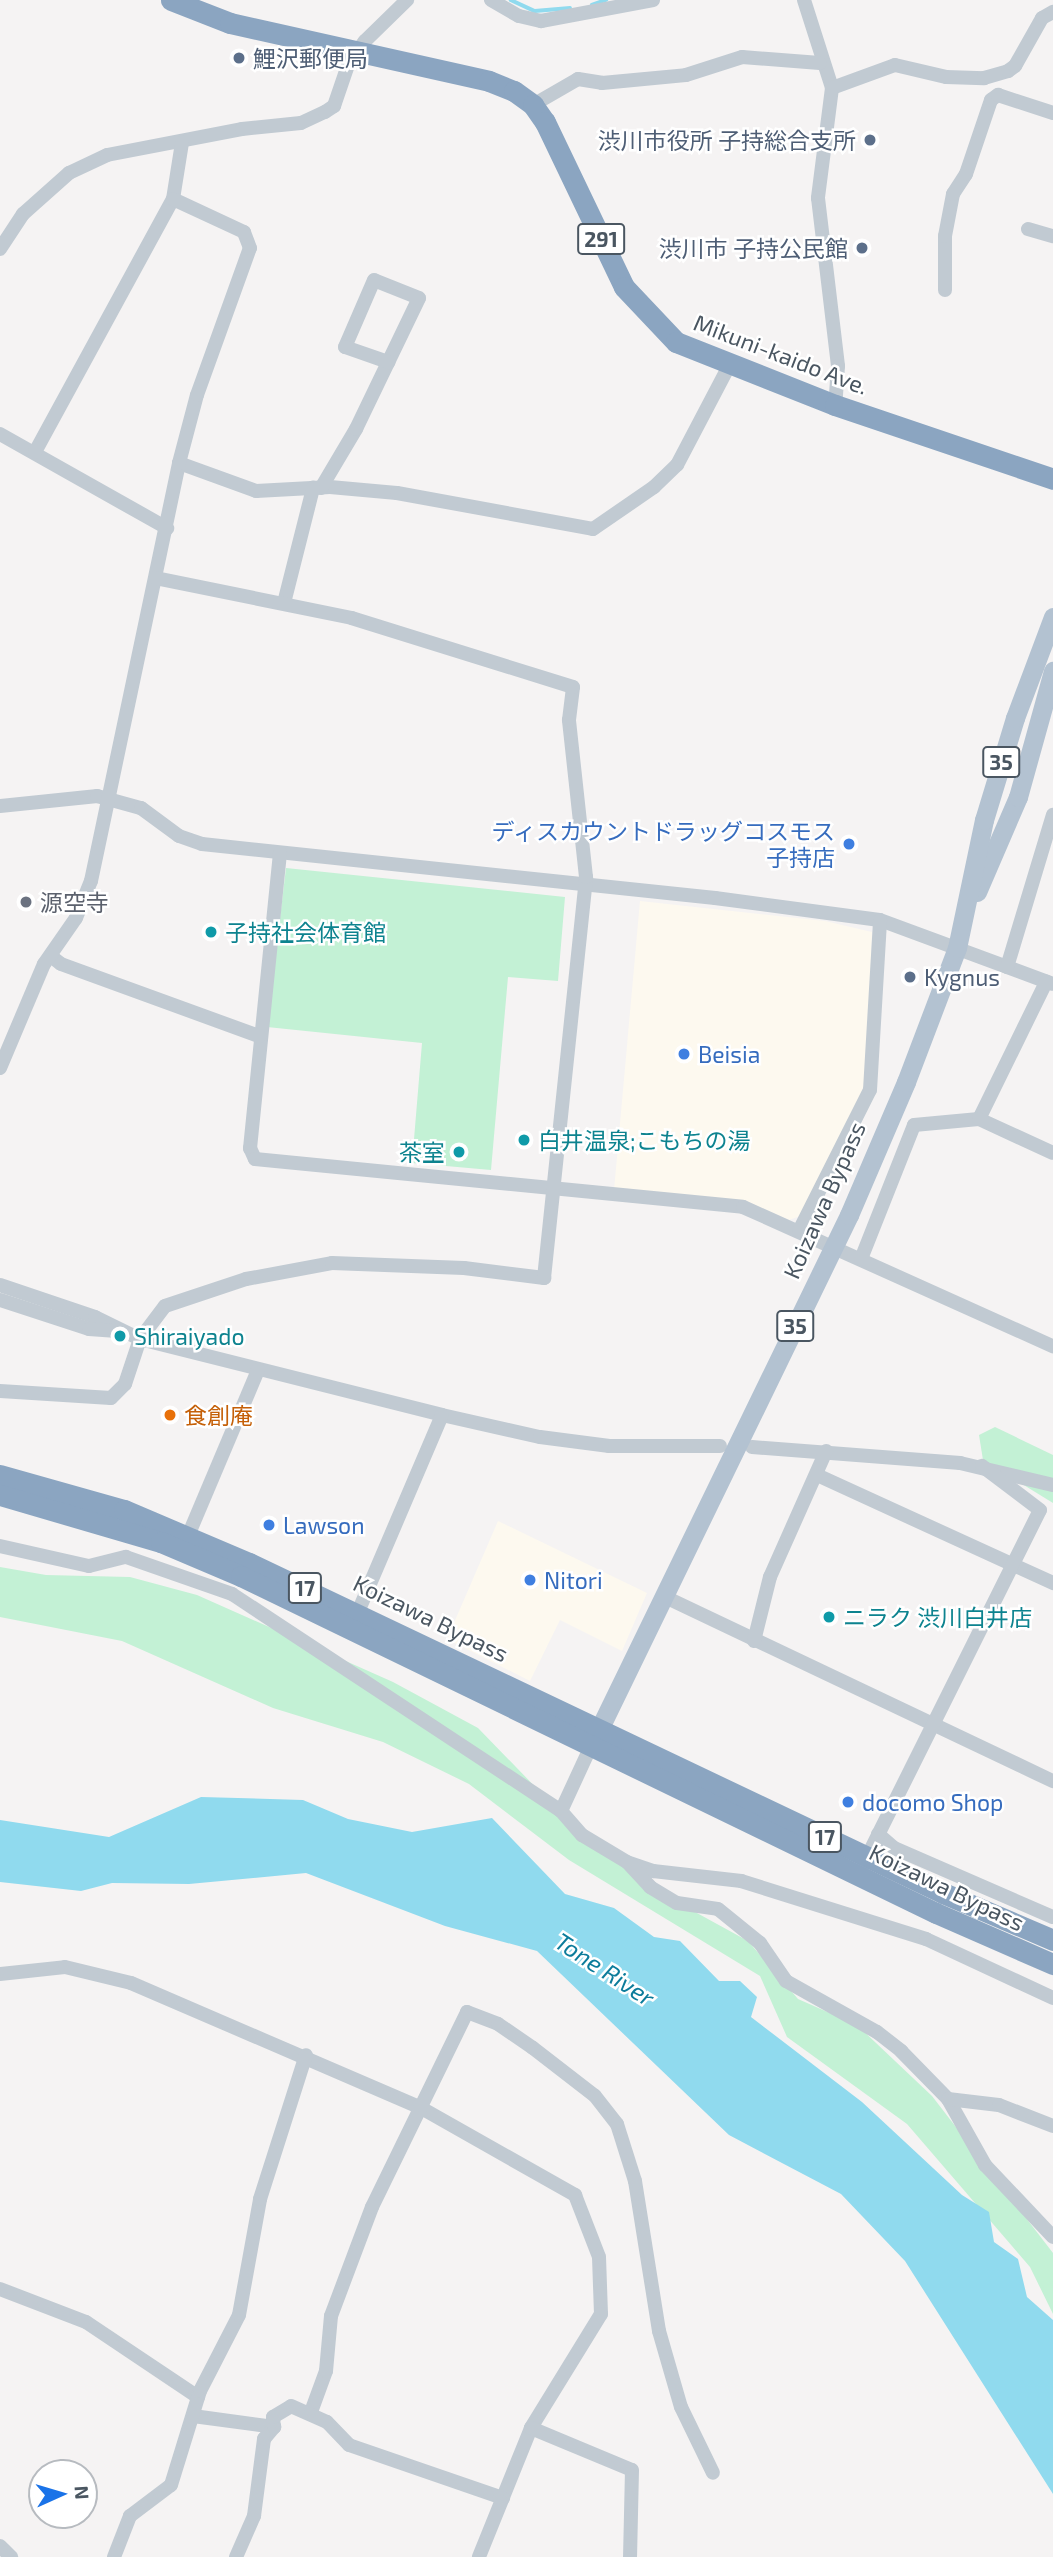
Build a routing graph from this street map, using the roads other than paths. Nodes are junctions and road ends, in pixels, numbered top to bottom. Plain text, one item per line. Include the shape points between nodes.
1 (171, 0) edge
2 (407, 0) edge
3 (492, 0) edge
4 (653, 0) edge
5 (803, 0) edge
6 (1053, 12) edge
7 (359, 52) junction
8 (820, 63) junction
9 (832, 88) junction
10 (533, 105) junction
11 (1053, 113) edge
12 (182, 143) junction
13 (173, 199) junction
14 (1028, 229) dead end
15 (1053, 236) edge
16 (0, 249) edge
17 (945, 290) dead end
18 (388, 362) junction
19 (729, 366) junction
20 (835, 405) junction
21 (0, 434) edge
22 (35, 452) junction
23 (179, 463) junction
24 (1053, 479) edge
25 (317, 488) junction
26 (167, 528) junction
27 (156, 578) junction
28 (284, 603) junction
29 (1053, 617) edge
30 (1053, 671) edge
31 (109, 799) junction
32 (0, 806) edge
33 (1053, 815) edge
34 (280, 853) junction
35 (582, 886) junction
36 (967, 912) junction
37 (880, 920) junction
38 (957, 948) junction
39 (52, 957) junction
40 (1007, 967) junction
41 (1049, 983) edge
42 (260, 1036) junction
43 (0, 1068) edge
44 (979, 1119) junction
45 (1053, 1153) edge
46 (554, 1190) junction
47 (801, 1232) junction
48 (858, 1257) junction
49 (0, 1285) edge
50 (0, 1300) edge
51 (125, 1332) junction
52 (140, 1339) junction
53 (1053, 1346) edge
54 (258, 1370) junction
55 (0, 1391) edge
56 (442, 1415) junction
57 (720, 1446) dead end
58 (752, 1447) dead end
59 (827, 1451) junction
60 (982, 1466) junction
61 (0, 1475) edge
62 (817, 1475) junction
63 (1053, 1485) edge
64 (0, 1495) edge
65 (185, 1544) junction
66 (0, 1546) edge
67 (1011, 1563) junction
68 (1053, 1583) edge
69 (663, 1596) junction
70 (358, 1612) junction
71 (754, 1641) junction
72 (931, 1723) junction
73 (596, 1737) junction
74 (1053, 1781) edge
75 (561, 1811) junction
76 (878, 1834) junction
77 (627, 1862) junction
78 (863, 1865) junction
79 (1053, 1917) edge
80 (1053, 1940) edge
81 (1053, 1964) edge
82 (0, 1974) edge
83 (1053, 1998) edge
84 (306, 2055) junction
85 (948, 2099) junction
86 (423, 2109) junction
87 (1053, 2126) edge
88 (1053, 2237) edge
89 (0, 2289) edge
90 (198, 2397) junction
91 (311, 2412) junction
92 (193, 2416) junction
93 (274, 2427) junction
94 (531, 2428) junction
95 (713, 2473) dead end
96 (503, 2498) junction
97 (0, 2546) edge
98 (11, 2557) edge
99 (114, 2557) edge
100 (236, 2557) edge
101 (479, 2557) edge
102 (630, 2557) edge

1 - 7 highway via 230,23
2 - 7 street
3 - 4 street via 519,16 541,21
5 - 8 street
6 - 9 street via 1042,18 1008,71 984,78 946,77 895,65
7 - 10 highway via 489,81
7 - 12 street via 348,65 334,106 325,112 300,122
8 - 9 street
8 - 10 street via 742,57 686,75 602,83 578,79
9 - 20 street via 818,198 838,366
10 - 19 highway, Mikuni-kaido Ave. / 291 via 625,287 676,342
11 - 17 street via 998,95 991,100 966,174 953,194 945,236
12 - 13 street
12 - 16 street via 107,155 69,173 23,214
13 - 22 street
13 - 23 street via 244,232 250,248 197,395
14 - 15 street
18 - 18 street via 419,298 374,280 345,347
18 - 25 street
19 - 20 highway, Mikuni-kaido Ave. / 291
19 - 25 street via 677,465 654,487 593,529 397,493
20 - 24 highway, Mikuni-kaido Ave. / 291
21 - 22 street
22 - 26 street
23 - 25 street via 256,491
23 - 26 street
25 - 28 street
26 - 27 street
27 - 28 street
27 - 31 street
28 - 35 street via 352,618 573,687 569,720 586,877
29 - 36 main road, Koizawa Bypass / 35 via 1014,718 984,820
30 - 36 main road, Koizawa Bypass / 35 via 1018,797
31 - 32 street via 97,796
31 - 34 street via 141,808 179,836 202,844
31 - 39 street via 91,881
33 - 40 street
34 - 35 street
34 - 42 street
35 - 37 street
35 - 46 street
36 - 38 main road, Koizawa Bypass / 35
37 - 38 street
37 - 47 street via 870,1090 854,1131
38 - 40 street
38 - 69 main road, Koizawa Bypass / 35 via 849,1215
39 - 42 street
39 - 43 street via 44,964
40 - 41 street
41 - 44 street
42 - 46 street via 250,1147 255,1159
44 - 45 street
44 - 48 street via 914,1125
46 - 47 street via 743,1208
46 - 52 street via 544,1278 464,1268 332,1263 246,1279 165,1306
47 - 48 street
48 - 53 street
49 - 51 street
50 - 51 street via 89,1329
51 - 52 street
52 - 54 street
52 - 55 street via 125,1384 111,1398
54 - 56 street
54 - 65 street
56 - 57 street via 540,1437 609,1446
56 - 70 street
58 - 59 street
59 - 60 street
59 - 62 street
60 - 63 street
60 - 67 street via 1040,1510
61 - 65 highway, Koizawa Bypass / 17 via 89,1498
62 - 67 street
62 - 71 street via 770,1577
64 - 65 highway, Koizawa Bypass / 17
65 - 70 highway, Koizawa Bypass / 17
65 - 73 highway, Koizawa Bypass / 17
66 - 75 street via 89,1566 126,1557 232,1594
67 - 68 street
67 - 72 street
69 - 71 street
69 - 73 main road, Koizawa Bypass / 35
70 - 73 highway, Koizawa Bypass / 17
71 - 72 street
72 - 74 street
72 - 76 street
73 - 75 street
73 - 78 highway, Koizawa Bypass / 17
75 - 77 street via 582,1835
76 - 78 street
76 - 79 street via 894,1848
77 - 83 street via 653,1871 741,1881 926,1939
77 - 85 street via 650,1887 677,1903 718,1909 748,1930 786,1981 877,2032
78 - 80 highway, Koizawa Bypass / 17
78 - 81 highway, Koizawa Bypass / 17
82 - 84 street via 44,1966 97,1972
84 - 86 street
84 - 90 street via 260,2199 239,2315
85 - 87 street via 999,2105
85 - 88 street via 985,2165
86 - 91 street via 372,2207 331,2316 326,2371
86 - 94 street via 557,2181 575,2195 590,2229 599,2257 601,2314
86 - 95 street via 450,2040 467,2012 498,2024 607,2108 625,2143 635,2181 659,2331 681,2407
89 - 90 street via 86,2322
90 - 92 street
91 - 93 street via 291,2406 273,2417
91 - 96 street via 349,2445
92 - 93 street
92 - 99 street via 171,2485 130,2516
93 - 100 street via 264,2439 254,2516
94 - 96 street
94 - 102 street via 632,2470
96 - 101 street
97 - 98 street

